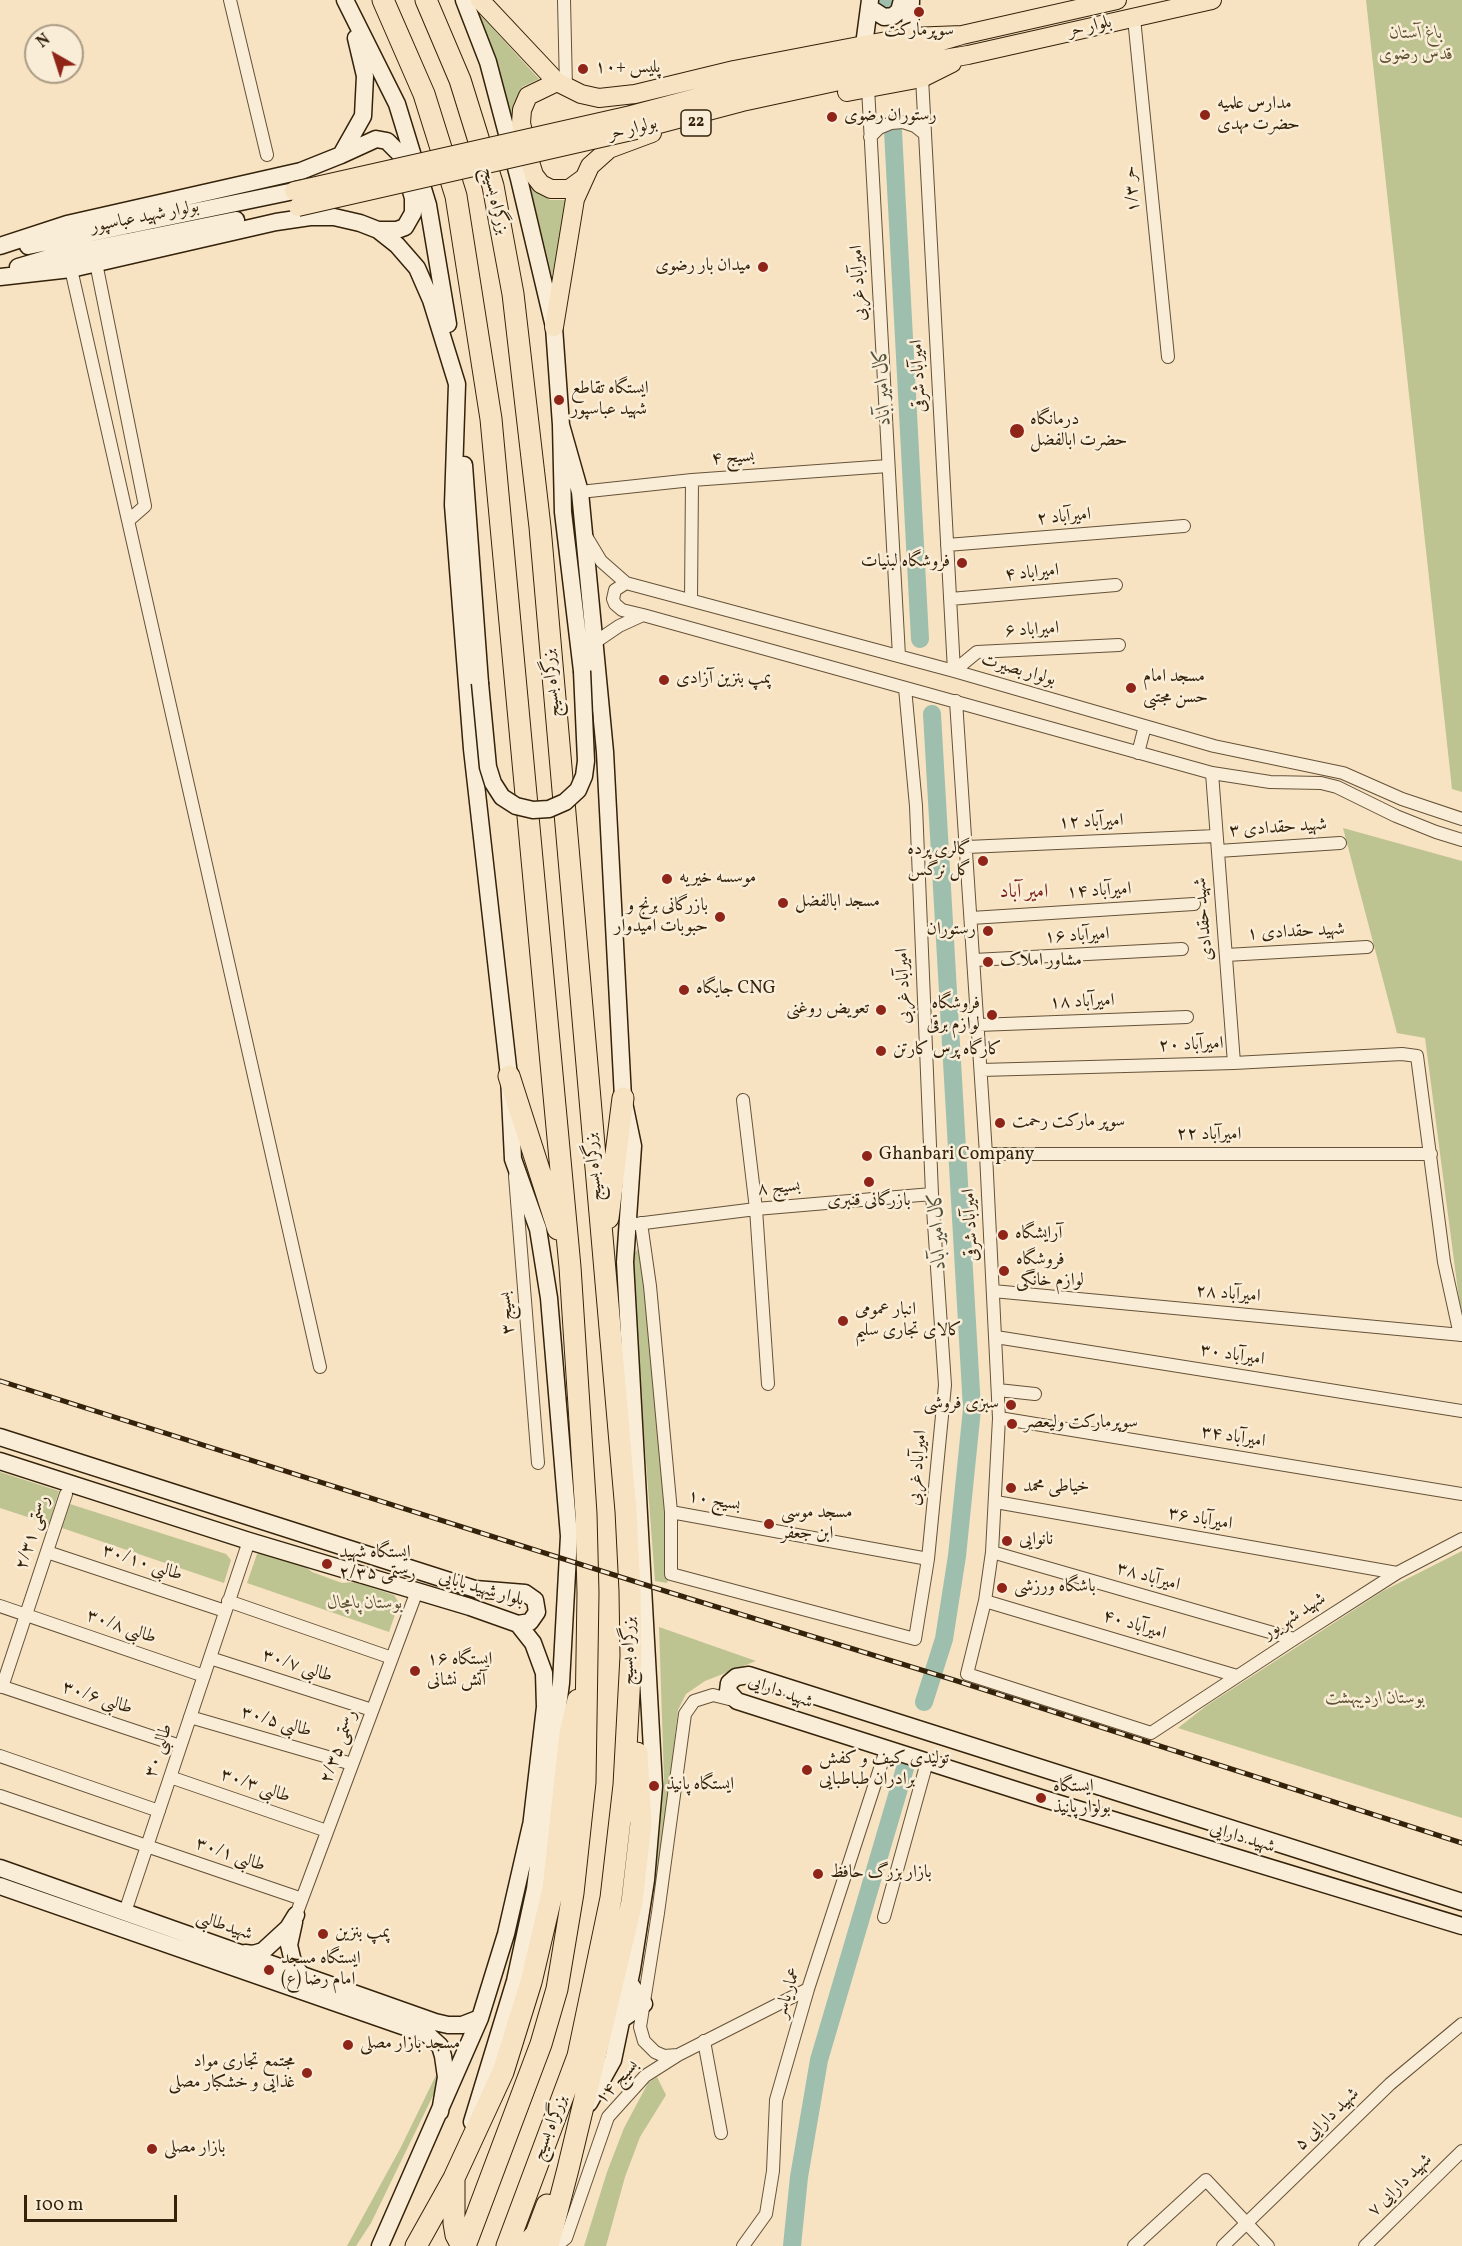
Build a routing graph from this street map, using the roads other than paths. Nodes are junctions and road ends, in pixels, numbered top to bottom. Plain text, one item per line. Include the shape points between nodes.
1 (230, 0) edge
2 (382, 0) edge
3 (426, 0) edge
4 (464, 0) edge
5 (480, 0) edge
6 (564, 0) edge
7 (902, 0) edge
8 (911, 0) edge
9 (1117, 0) edge
10 (1212, 0) edge
11 (870, 4) edge
12 (347, 5) edge
13 (1134, 18) junction
14 (962, 35) junction
15 (910, 37) junction
16 (864, 45) junction
17 (968, 55) junction
18 (922, 78) junction
19 (562, 85) junction
20 (868, 88) junction
21 (633, 123) junction
22 (925, 134) junction
23 (870, 136) junction
24 (267, 155) dead end
25 (341, 155) junction
26 (584, 178) junction
27 (296, 199) junction
28 (378, 230) junction
29 (0, 246) edge
30 (0, 251) edge
31 (96, 263) junction
32 (71, 269) junction
33 (0, 272) edge
34 (0, 277) edge
35 (554, 327) junction
36 (1168, 357) dead end
37 (458, 384) junction
38 (561, 425) junction
39 (888, 466) junction
40 (692, 480) junction
41 (580, 492) junction
42 (129, 520) junction
43 (1184, 526) dead end
44 (584, 532) junction
45 (947, 545) junction
46 (626, 583) junction
47 (1116, 585) dead end
48 (950, 599) junction
49 (691, 600) junction
50 (643, 615) junction
51 (594, 643) junction
52 (1119, 645) dead end
53 (899, 656) junction
54 (954, 671) junction
55 (905, 688) junction
56 (956, 701) junction
57 (1145, 726) junction
58 (1138, 753) junction
59 (1212, 773) junction
60 (1462, 819) edge
61 (1216, 836) junction
62 (1462, 840) edge
63 (1340, 843) dead end
64 (967, 847) junction
65 (1218, 851) junction
66 (1194, 904) dead end
67 (971, 918) junction
68 (1367, 947) dead end
69 (1182, 950) dead end
70 (1226, 955) junction
71 (974, 960) junction
72 (1187, 1017) dead end
73 (978, 1025) junction
74 (1234, 1063) junction
75 (981, 1070) junction
76 (509, 1076) junction
77 (623, 1098) junction
78 (743, 1100) dead end
79 (986, 1154) junction
80 (1431, 1154) junction
81 (513, 1159) junction
82 (932, 1194) junction
83 (756, 1209) junction
84 (635, 1224) junction
85 (603, 1261) junction
86 (570, 1267) junction
87 (993, 1291) junction
88 (1461, 1335) edge
89 (996, 1337) junction
90 (320, 1367) dead end
91 (768, 1384) dead end
92 (998, 1390) junction
93 (1035, 1394) dead end
94 (1462, 1411) edge
95 (999, 1418) junction
96 (0, 1437) edge
97 (0, 1461) edge
98 (538, 1463) dead end
99 (66, 1494) dead end
100 (1462, 1494) edge
101 (996, 1503) junction
102 (671, 1512) junction
103 (1462, 1539) edge
104 (249, 1541) junction
105 (47, 1552) junction
106 (992, 1552) junction
107 (928, 1559) junction
108 (1397, 1574) junction
109 (417, 1591) junction
110 (985, 1601) junction
111 (0, 1606) edge
112 (227, 1606) junction
113 (26, 1615) junction
114 (518, 1624) junction
115 (1294, 1639) junction
116 (588, 1656) junction
117 (631, 1656) junction
118 (210, 1658) junction
119 (392, 1658) junction
120 (204, 1676) junction
121 (1237, 1676) junction
122 (1, 1687) edge
123 (737, 1701) junction
124 (372, 1710) junction
125 (190, 1717) junction
126 (1151, 1733) joint
127 (180, 1746) junction
128 (886, 1750) junction
129 (0, 1756) edge
130 (1016, 1761) junction
131 (927, 1762) junction
132 (352, 1764) junction
133 (170, 1777) junction
134 (1008, 1787) junction
135 (0, 1796) edge
136 (159, 1811) junction
137 (531, 1825) junction
138 (327, 1831) junction
139 (148, 1846) junction
140 (4, 1879) edge
141 (1462, 1902) edge
142 (299, 1907) junction
143 (125, 1912) junction
144 (884, 1917) dead end
145 (1462, 1926) edge
146 (526, 1932) junction
147 (206, 1949) junction
148 (239, 1953) junction
149 (301, 1974) junction
150 (491, 1982) junction
151 (629, 1982) junction
152 (808, 1989) junction
153 (644, 2004) junction
154 (480, 2018) junction
155 (621, 2020) junction
156 (1462, 2024) edge
157 (432, 2028) junction
158 (704, 2042) junction
159 (678, 2055) junction
160 (440, 2112) junction
161 (581, 2116) junction
162 (720, 2133) dead end
163 (1462, 2151) edge
164 (568, 2169) junction
165 (454, 2178) junction
166 (1246, 2223) junction
167 (380, 2246) edge
168 (416, 2246) edge
169 (464, 2246) edge
170 (507, 2246) edge
171 (525, 2246) edge
172 (548, 2246) edge
173 (556, 2246) edge
174 (743, 2246) edge
175 (1134, 2246) edge
176 (1223, 2246) edge
177 (1268, 2246) edge
178 (1365, 2246) edge

1 - 24 street
2 - 86 highway, بزرگراه بسیج via 424,94 456,196 491,419
3 - 85 highway, بزرگراه بسیج via 460,80 494,186 513,294 540,527
4 - 35 main road via 488,62
5 - 19 main road, 22
6 - 19 street
7 - 11 main road via 893,16 884,17
8 - 15 main road
9 - 14 main road, بلوار حر / 22
10 - 13 main road, بلوار حر / 22
11 - 16 main road
12 - 25 main road via 365,76 363,116
12 - 37 main road via 397,104 428,205
13 - 17 main road, بلوار حر / 22
13 - 36 street, حر ۱/۳
14 - 15 main road, 22
14 - 21 main road, بولوار حر via 907,51 738,87
15 - 16 main road, 22
16 - 19 main road, 22 via 634,94 599,98
17 - 18 main road, 22
17 - 21 main road, بولوار حر
18 - 20 main road, 22
18 - 22 street, امیرآباد شرقی
19 - 26 main road via 528,96 522,110 530,162 534,175 551,189 569,189
20 - 23 street, امیرآباد غربی
20 - 26 main road, 22 via 646,134 609,149 590,166
21 - 27 main road, بولوار حر, bridge
22 - 23 street via 903,122 879,128
22 - 45 street, امیرآباد شرقی
23 - 39 street, امیرآباد غربی
25 - 28 main road via 376,139 387,141 401,155 413,198 413,213 405,227
25 - 29 main road via 301,171 68,224
26 - 35 main road, 22 via 575,199
27 - 30 main road, بولوار شهید عباسپور
27 - 33 main road, بولوار شهید عباسپور
28 - 31 main road via 334,218 310,217
28 - 37 main road via 417,268
31 - 32 main road
31 - 42 street via 145,506
32 - 34 main road
32 - 42 street
35 - 38 main road
37 - 38 main road, bridge via 488,767 502,797 532,810 549,809 578,790 586,760 582,671 563,512
37 - 76 main road via 453,505 472,749
38 - 41 main road
39 - 40 street, بسیج ۴
39 - 53 street, امیرآباد غربی
40 - 41 street, بسیج ۴
40 - 49 street
41 - 44 main road
42 - 90 street
43 - 45 street, امیرآباد ۲
44 - 46 street, بولوار بصیرت via 601,561
44 - 51 main road
45 - 48 street, امیرآباد شرقی
46 - 49 street, بولوار بصیرت
46 - 50 street via 615,590 615,604 622,610
47 - 48 street, امیراباد ۴
48 - 54 street, امیرآباد شرقی
49 - 53 street, بولوار بصیرت
50 - 51 street
50 - 55 street
51 - 77 main road via 605,752
52 - 54 street, امیراباد ۶ via 977,652
53 - 54 street, بولوار بصیرت
54 - 57 street, بولوار بصیرت
55 - 56 street
55 - 82 street, امیرآباد غربی via 916,806
56 - 58 street
56 - 64 street, امیرآباد شرقی
57 - 58 street
57 - 60 street, بولوار بصیرت via 1214,746 1343,773
58 - 59 street
59 - 61 street, شهید حقدادی
59 - 62 street via 1337,787 1396,816
61 - 64 street, امیرآباد ۱۲
61 - 65 street, شهید حقدادی
63 - 65 street, شهید حقدادی ۳
64 - 67 street, امیرآباد شرقی
65 - 70 street, شهید حقدادی
66 - 67 street, امیرآباد ۱۴
67 - 71 street, امیرآباد شرقی
68 - 70 street, شهید حقدادی ۱
69 - 71 street, امیرآباد ۱۶
70 - 74 street, شهید حقدادی
71 - 73 street, امیرآباد شرقی
72 - 73 street, امیرآباد ۱۸
73 - 75 street, امیرآباد شرقی
74 - 75 street, امیرآباد ۲۰
74 - 80 street, امیرآباد ۲۰ via 1417,1056
75 - 79 street, امیرآباد شرقی
76 - 81 main road
76 - 86 highway
77 - 84 main road via 633,1146
77 - 85 highway
78 - 83 street
79 - 80 street, امیرآباد ۲۲
79 - 87 street, امیرآباد شرقی
80 - 88 street via 1444,1262
81 - 98 street, بسیج ۳
81 - 146 main road via 544,1257 569,1536 561,1683
82 - 83 street, بسیج ۸
82 - 107 street, امیرآباد غربی via 945,1385
83 - 84 street, بسیج ۸
83 - 91 street
84 - 102 street via 650,1286
84 - 151 main road via 625,1262 654,1786 646,1880
85 - 117 highway, بزرگراه بسیج via 626,1511
86 - 116 highway, بزرگراه بسیج via 586,1514
87 - 88 street, امیرآباد ۲۸
87 - 89 street, امیرآباد شرقی
89 - 92 street, امیرآباد شرقی
89 - 94 street, امیرآباد ۳۰
92 - 93 street
92 - 95 street, امیرآباد شرقی
95 - 100 street, امیرآباد ۳۴
95 - 101 street, امیرآباد شرقی
96 - 114 main road, بلوار شهید بابایی via 475,1589 525,1593 535,1600 537,1612 530,1622
97 - 104 main road, بلوار شهید بابایی
99 - 105 street, رستمی ۲/۳۱
101 - 106 street, امیرآباد شرقی
101 - 108 street, امیرآباد ۳۶
102 - 107 street, بسیج ۱۰
102 - 107 street, امیرآباد غربی via 671,1574 915,1639
103 - 108 street, شهید شهریور
104 - 109 main road, بلوار شهید بابایی
104 - 112 street, طالبی ۳۰
105 - 112 street, طالبی ۳۰/۱۰
105 - 113 street, رستمی ۲/۳۱
106 - 110 street, امیرآباد شرقی
106 - 115 street, امیرآباد ۳۸
108 - 115 street, شهید شهریور
109 - 114 main road, بلوار شهید بابایی
109 - 119 street, رستمی ۲/۳۵
110 - 121 street, امیرآباد ۴۰
110 - 126 street, امیرآباد شرقی via 967,1674
111 - 113 street, طالبی ۳۰/۸
112 - 118 street, طالبی ۳۰
112 - 119 street, طالبی ۳۰/۱۰
113 - 120 street, طالبی ۳۰/۸
113 - 122 street, رستمی ۲/۳۱
114 - 137 main road via 534,1643 544,1673 545,1707
115 - 121 street, شهید شهریور
116 - 165 highway via 570,1734 553,1889 531,1982 503,2072
116 - 169 highway, بزرگراه بسیج via 585,1782 557,1989 541,2044
117 - 161 highway via 640,1834 632,1902
117 - 170 highway, بزرگراه بسیج via 624,1785 611,1898 591,1997 578,2056
118 - 120 street, طالبی ۳۰
118 - 124 street, طالبی ۳۰/۷
119 - 124 street, رستمی ۲/۳۵
120 - 125 street, طالبی ۳۰
121 - 126 street, شهید شهریور
122 - 127 street, طالبی ۳۰/۶
123 - 128 main road, شهید دارایی
123 - 130 main road, شهید دارایی via 728,1691 729,1683 749,1675
123 - 153 street via 713,1695 694,1701 685,1714
124 - 132 street, رستمی ۲/۳۵
125 - 127 street, طالبی ۳۰
125 - 132 street, طالبی ۳۰/۵
127 - 133 street, طالبی ۳۰
128 - 131 main road, شهید دارایی
128 - 152 street, عمار یاسر
129 - 136 street
130 - 134 main road via 1001,1772
130 - 141 main road, شهید دارایی
131 - 134 main road, شهید دارایی
131 - 144 street
132 - 138 street, رستمی ۲/۳۵
133 - 136 street, طالبی ۳۰
133 - 138 street, طالبی ۳۰/۳
134 - 145 main road, شهید دارایی
135 - 139 street, طالبی ۳۰/۱
136 - 139 street, طالبی ۳۰
137 - 146 main road
137 - 150 main road
138 - 142 street, رستمی ۲/۳۵
139 - 142 street, طالبی ۳۰/۱
139 - 143 street, طالبی ۳۰
140 - 143 main road, شهیدطالبی
140 - 147 main road, شهیدطالبی
142 - 148 main road via 288,1928 263,1951
142 - 149 main road via 289,1945 294,1966
143 - 147 main road, شهیدطالبی
146 - 150 main road
146 - 165 main road via 515,1981
147 - 148 main road, شهیدطالبی
147 - 157 main road, شهیدطالبی
148 - 149 main road, شهیدطالبی
149 - 157 main road, شهیدطالبی
150 - 154 main road
151 - 153 main road
151 - 155 main road
152 - 158 street, بسیج ۱۴
152 - 174 street, عمار یاسر via 776,2100 773,2171 766,2214
153 - 155 main road
153 - 159 street via 640,2027 644,2040 664,2056
154 - 157 main road via 462,2025
154 - 160 main road
155 - 161 main road via 612,2060
156 - 166 street, شهید دارایی ۵ via 1390,2084
157 - 160 main road via 443,2055 446,2077
158 - 159 street, بسیج ۱۴
158 - 162 street
159 - 173 street, بسیج ۱۴ via 645,2076 608,2117 566,2238
160 - 167 main road
161 - 164 highway
163 - 178 street, شهید دارایی ۷
164 - 171 highway via 557,2181 536,2234
164 - 172 highway
165 - 168 highway
165 - 169 highway via 454,2223
166 - 175 street via 1206,2180
166 - 176 street, شهید دارایی ۵
166 - 177 street

